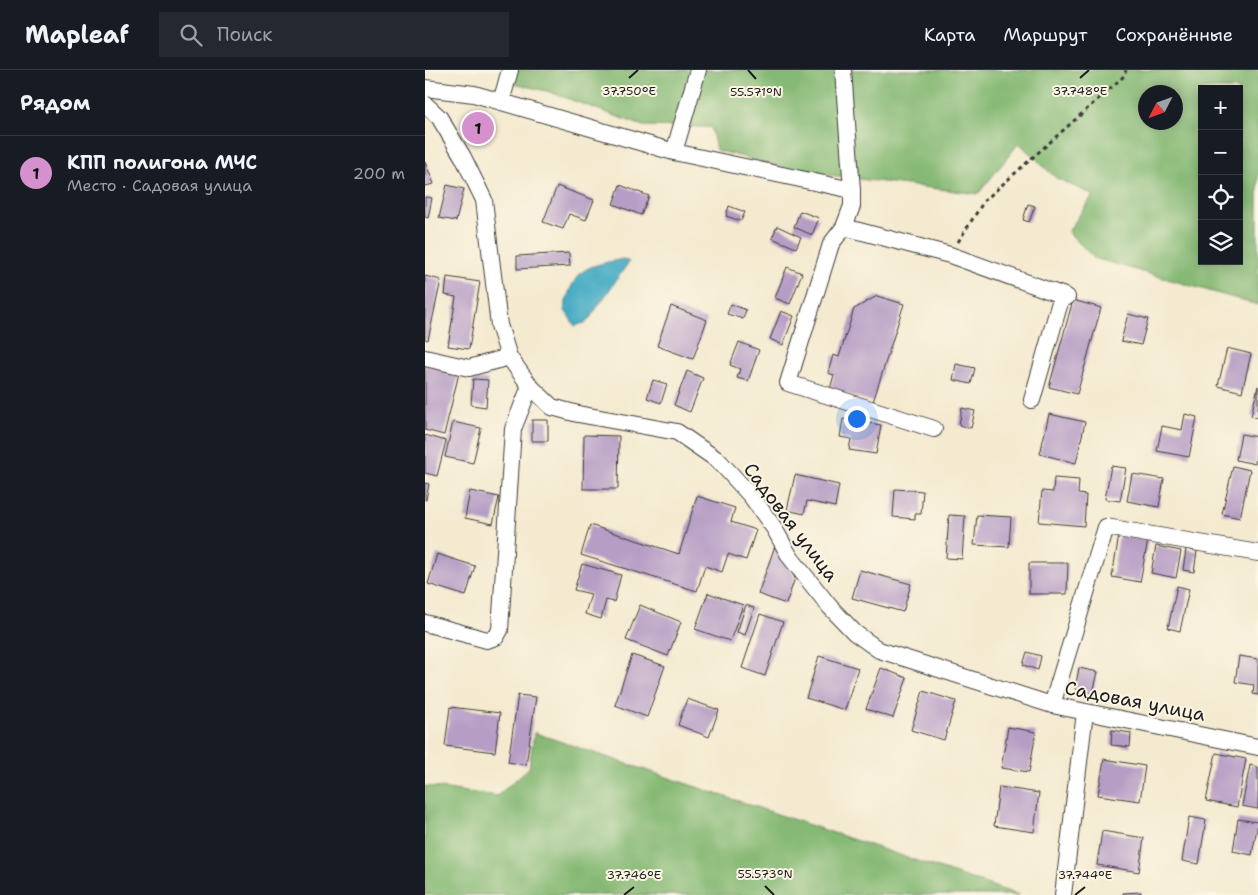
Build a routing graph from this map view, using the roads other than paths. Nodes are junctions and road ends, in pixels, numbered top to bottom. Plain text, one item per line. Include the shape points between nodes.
1 (510, 70) edge
2 (698, 70) edge
3 (843, 70) edge
4 (425, 88) edge
5 (501, 102) junction
6 (425, 104) edge
7 (674, 152) junction
8 (852, 190) junction
9 (843, 227) junction
10 (509, 357) junction
11 (425, 358) edge
12 (530, 386) junction
13 (1032, 400) dead end
14 (934, 429) dead end
15 (1258, 552) edge
16 (427, 628) edge
17 (1052, 705) junction
18 (1085, 712) junction
19 (1258, 747) edge
20 (1063, 895) edge

1 - 5 street
2 - 7 street
3 - 8 street
4 - 5 street via 474,94
5 - 7 street
6 - 10 street, Садовая улица via 439,117 484,200 499,324
7 - 8 street
8 - 9 street via 852,206
9 - 13 street via 950,255 1064,296
9 - 14 street via 831,244 788,383
10 - 11 street via 469,368
10 - 12 street, Садовая улица
12 - 16 street via 513,429 500,630 496,637 487,640
12 - 17 street, Садовая улица via 552,407 677,432 719,461 751,496 790,557 830,607 855,633 879,650
15 - 17 street via 1106,527
17 - 18 street, Садовая улица
18 - 19 street, Садовая улица
18 - 20 street

